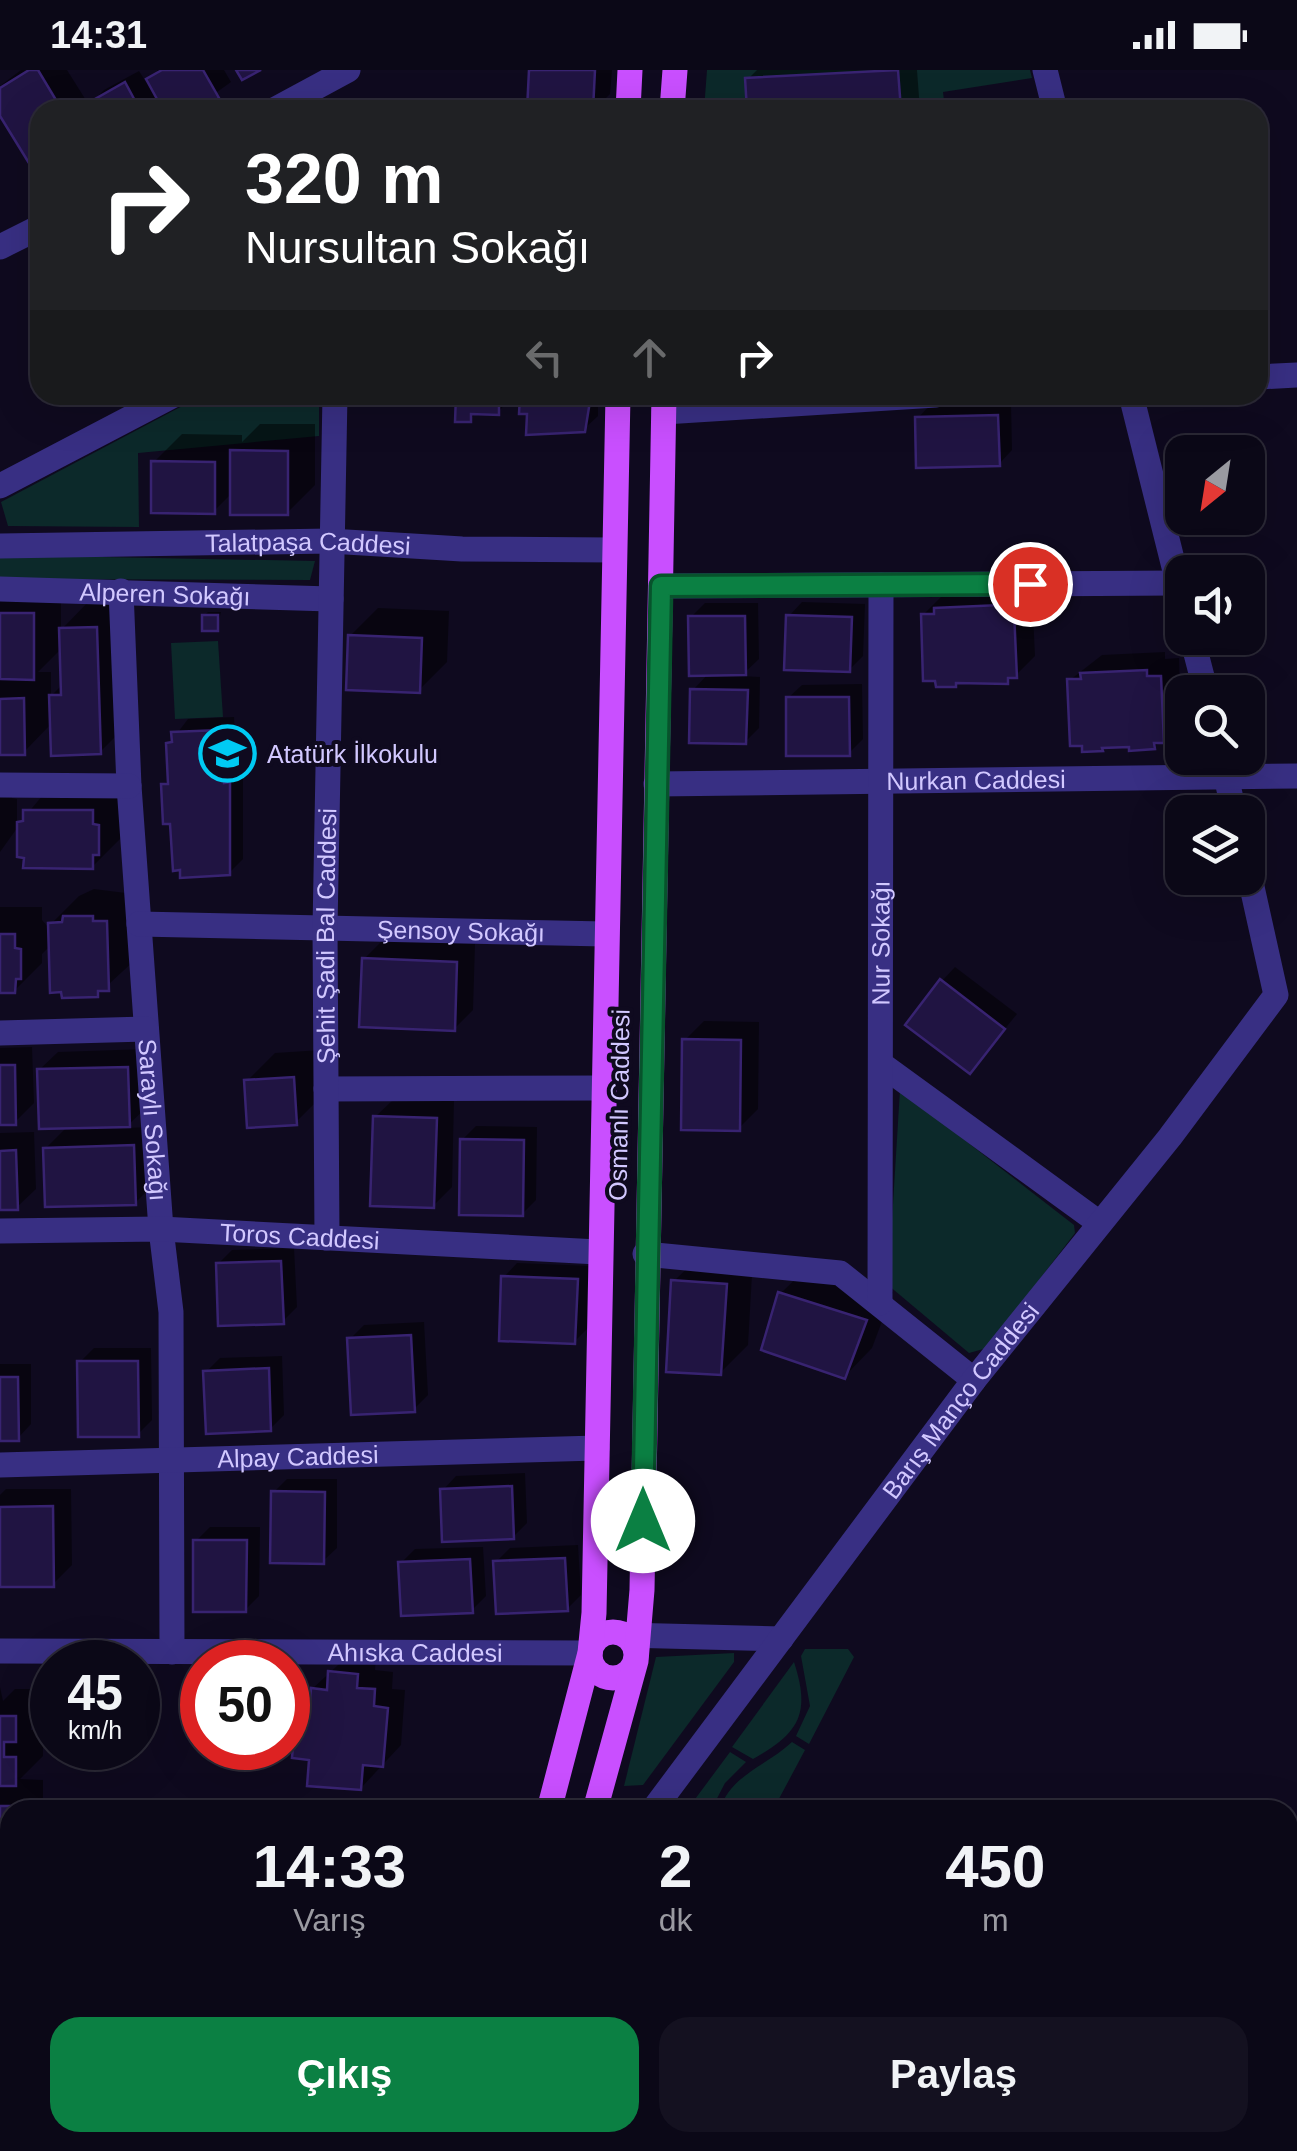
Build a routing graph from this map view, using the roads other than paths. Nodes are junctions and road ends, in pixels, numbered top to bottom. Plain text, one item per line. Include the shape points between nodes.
1 (348, 70) edge
2 (630, 70) edge
3 (674, 70) edge
4 (1045, 70) edge
5 (325, 97) edge
6 (628, 100) edge
7 (672, 100) edge
8 (1053, 100) edge
9 (30, 232) edge
10 (0, 247) edge
11 (1297, 375) edge
12 (1268, 376) edge
13 (155, 405) edge
14 (335, 405) edge
15 (618, 405) edge
16 (664, 405) edge
17 (1134, 405) edge
18 (0, 486) edge
19 (330, 540) junction
20 (0, 546) edge
21 (613, 550) junction
22 (1171, 555) edge
23 (881, 585) junction
24 (661, 586) junction
25 (0, 588) edge
26 (121, 591) junction
27 (1165, 591) edge
28 (331, 599) junction
29 (1165, 769) edge
30 (1265, 772) edge
31 (1297, 776) edge
32 (881, 781) junction
33 (656, 784) junction
34 (0, 785) edge
35 (129, 786) junction
36 (1254, 895) edge
37 (138, 924) junction
38 (325, 928) junction
39 (605, 934) junction
40 (146, 1030) junction
41 (0, 1033) edge
42 (880, 1064) junction
43 (602, 1088) junction
44 (326, 1089) junction
45 (1098, 1222) junction
46 (160, 1229) junction
47 (0, 1230) edge
48 (328, 1238) junction
49 (598, 1252) junction
50 (645, 1254) junction
51 (880, 1302) junction
52 (974, 1380) junction
53 (597, 1448) junction
54 (172, 1460) junction
55 (0, 1465) edge
56 (781, 1639) junction
57 (633, 1644) junction
58 (0, 1651) edge
59 (172, 1652) junction
60 (590, 1653) junction
61 (552, 1800) edge
62 (597, 1800) edge
63 (660, 1800) edge

1 - 5 street
2 - 6 main road
3 - 7 main road
4 - 8 street
9 - 10 street
11 - 12 street
13 - 18 street
14 - 19 street, Şehit Şadi Bal Caddesi
15 - 21 main road, Osmanlı Caddesi
16 - 24 main road, Osmanlı Caddesi
17 - 22 street
19 - 20 street, Talatpaşa Caddesi
19 - 21 street, Talatpaşa Caddesi
19 - 28 street, Şehit Şadi Bal Caddesi
21 - 39 main road, Osmanlı Caddesi
23 - 24 street
23 - 27 street
23 - 32 street, Nur Sokağı
24 - 33 main road, Osmanlı Caddesi
25 - 26 street, Alperen Sokağı
26 - 28 street, Alperen Sokağı
26 - 35 street, Saraylı Sokağı
28 - 38 street, Şehit Şadi Bal Caddesi
29 - 32 street, Nurkan Caddesi
30 - 31 street, Nurkan Caddesi
32 - 33 street, Nurkan Caddesi
32 - 42 street, Nur Sokağı
33 - 50 main road, Osmanlı Caddesi
34 - 35 street
35 - 37 street, Saraylı Sokağı
36 - 45 street, Barış Manço Caddesi via 1276,994
37 - 38 street, Şensoy Sokağı
37 - 40 street, Saraylı Sokağı
38 - 39 street, Şensoy Sokağı
38 - 44 street, Şehit Şadi Bal Caddesi
39 - 43 main road, Osmanlı Caddesi
40 - 41 street
40 - 46 street, Saraylı Sokağı
42 - 45 street
42 - 51 street, Nur Sokağı
43 - 44 street
43 - 49 main road, Osmanlı Caddesi
44 - 48 street, Şehit Şadi Bal Caddesi
45 - 52 street, Barış Manço Caddesi
46 - 47 street, Toros Caddesi
46 - 48 street, Toros Caddesi
46 - 54 street, Saraylı Sokağı via 172,1312
48 - 49 street, Toros Caddesi
49 - 53 main road, Osmanlı Caddesi
50 - 51 street via 819,1268 840,1273
50 - 57 main road, Osmanlı Caddesi
51 - 52 street
52 - 56 street, Barış Manço Caddesi
53 - 54 street, Alpay Caddesi
53 - 60 main road, Osmanlı Caddesi
54 - 55 street, Alpay Caddesi
54 - 59 street, Saraylı Sokağı
56 - 57 street
56 - 63 street, Barış Manço Caddesi
57 - 60 main road via 602,1635
57 - 60 main road via 628,1674 605,1678 593,1668
57 - 62 main road, Osmanlı Caddesi
58 - 59 street, Ahıska Caddesi
59 - 60 street, Ahıska Caddesi
60 - 61 main road, Osmanlı Caddesi

